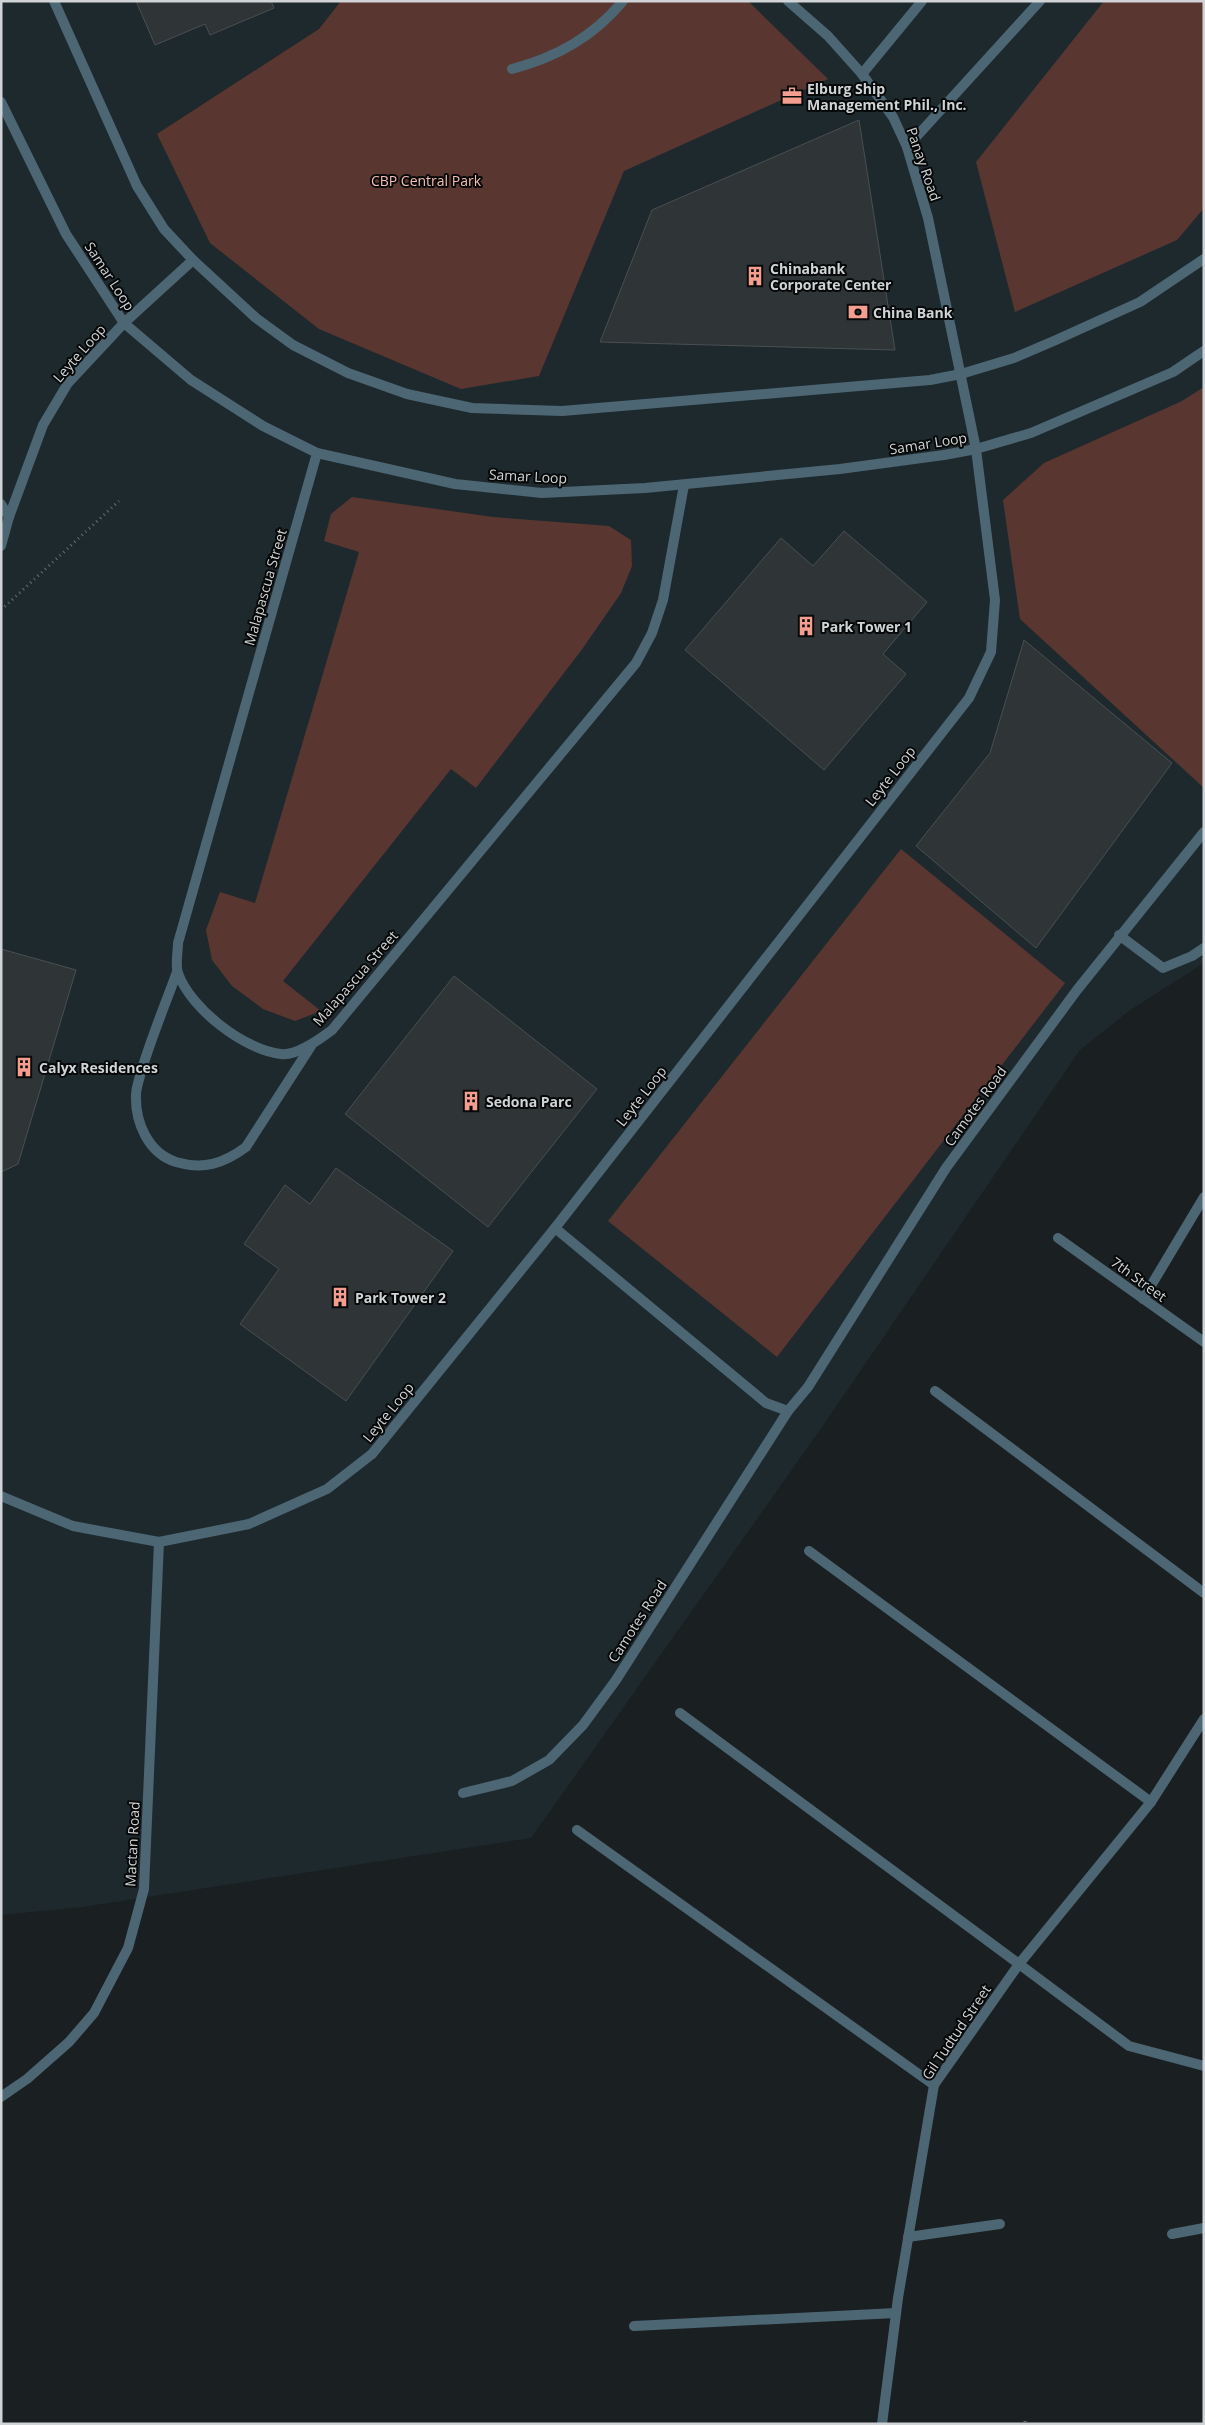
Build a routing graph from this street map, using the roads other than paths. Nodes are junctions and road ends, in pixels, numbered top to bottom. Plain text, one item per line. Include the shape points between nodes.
1 (54, 1) edge
2 (622, 1) edge
3 (788, 1) edge
4 (922, 1) edge
5 (1040, 1) edge
6 (512, 69) dead end
7 (862, 74) junction
8 (1, 102) edge
9 (906, 147) junction
10 (1204, 259) edge
11 (193, 260) junction
12 (124, 323) junction
13 (1204, 351) edge
14 (962, 374) junction
15 (976, 449) junction
16 (317, 453) junction
17 (684, 485) junction
18 (1, 504) edge
19 (9, 518) junction
20 (1, 546) edge
21 (1204, 832) edge
22 (1120, 935) junction
23 (1204, 948) edge
24 (177, 972) junction
25 (311, 1046) junction
26 (1204, 1197) edge
27 (555, 1228) junction
28 (1058, 1238) dead end
29 (1143, 1299) junction
30 (1204, 1342) edge
31 (935, 1391) dead end
32 (788, 1411) junction
33 (1, 1496) edge
34 (159, 1542) junction
35 (810, 1551) dead end
36 (1204, 1593) edge
37 (680, 1713) dead end
38 (1204, 1719) edge
39 (463, 1793) dead end
40 (1151, 1802) junction
41 (577, 1830) dead end
42 (1019, 1964) junction
43 (1204, 2066) edge
44 (934, 2085) junction
45 (1, 2097) edge
46 (1000, 2224) dead end
47 (1204, 2228) edge
48 (1172, 2234) dead end
49 (908, 2237) junction
50 (896, 2313) junction
51 (634, 2326) dead end
52 (882, 2424) edge

1 - 11 street via 137,186 164,228
2 - 6 street via 605,22 577,43 532,64
3 - 7 street, Panay Road via 828,36
4 - 7 street
5 - 9 street
7 - 9 street, Panay Road via 893,117
8 - 12 street, Samar Loop via 66,234
9 - 14 street, Panay Road via 928,218
10 - 14 street via 1140,302 1014,358
11 - 12 street, Leyte Loop
11 - 14 street via 246,310 293,345 348,373 398,391 472,408 562,411 930,380
12 - 16 street, Samar Loop via 192,380 263,426
12 - 19 street, Leyte Loop via 68,383 43,425
13 - 15 street, Samar Loop via 1173,372 1031,432
14 - 15 street, Leyte Loop
15 - 17 street, Samar Loop via 840,469
15 - 27 street, Leyte Loop via 995,600 991,652 969,698
16 - 17 street, Samar Loop via 456,484 542,493
16 - 24 street, Malapascua Street via 178,943
17 - 25 street, Malapascua Street via 663,600 652,633 636,663 332,1030
18 - 19 street
19 - 20 street, Leyte Loop
21 - 22 street, Camotes Road
22 - 23 street via 1163,968
22 - 32 street, Camotes Road via 946,1168 808,1387
24 - 25 street, Malapascua Street via 194,1002 219,1024 253,1046 282,1055
24 - 25 street via 136,1093 136,1113 142,1132 155,1148 172,1160 191,1166 211,1166 230,1159 246,1147
26 - 29 street
27 - 32 street via 766,1403
27 - 34 street, Leyte Loop via 372,1454 327,1489 249,1524
28 - 29 street, 7th Street
29 - 30 street, 7th Street
31 - 36 street
32 - 39 street, Camotes Road via 616,1680 582,1724 549,1760 512,1782
33 - 34 street, Leyte Loop via 73,1526
34 - 45 street, Mactan Road via 144,1889 128,1948 94,2013 69,2042
35 - 40 street
37 - 42 street
38 - 40 street, Gil Tudtud Street
40 - 42 street, Gil Tudtud Street
41 - 44 street
42 - 43 street via 1128,2046
42 - 44 street, Gil Tudtud Street
44 - 49 street, Gil Tudtud Street
46 - 49 street
47 - 48 street
49 - 50 street, Gil Tudtud Street
50 - 51 street
50 - 52 street, Gil Tudtud Street

